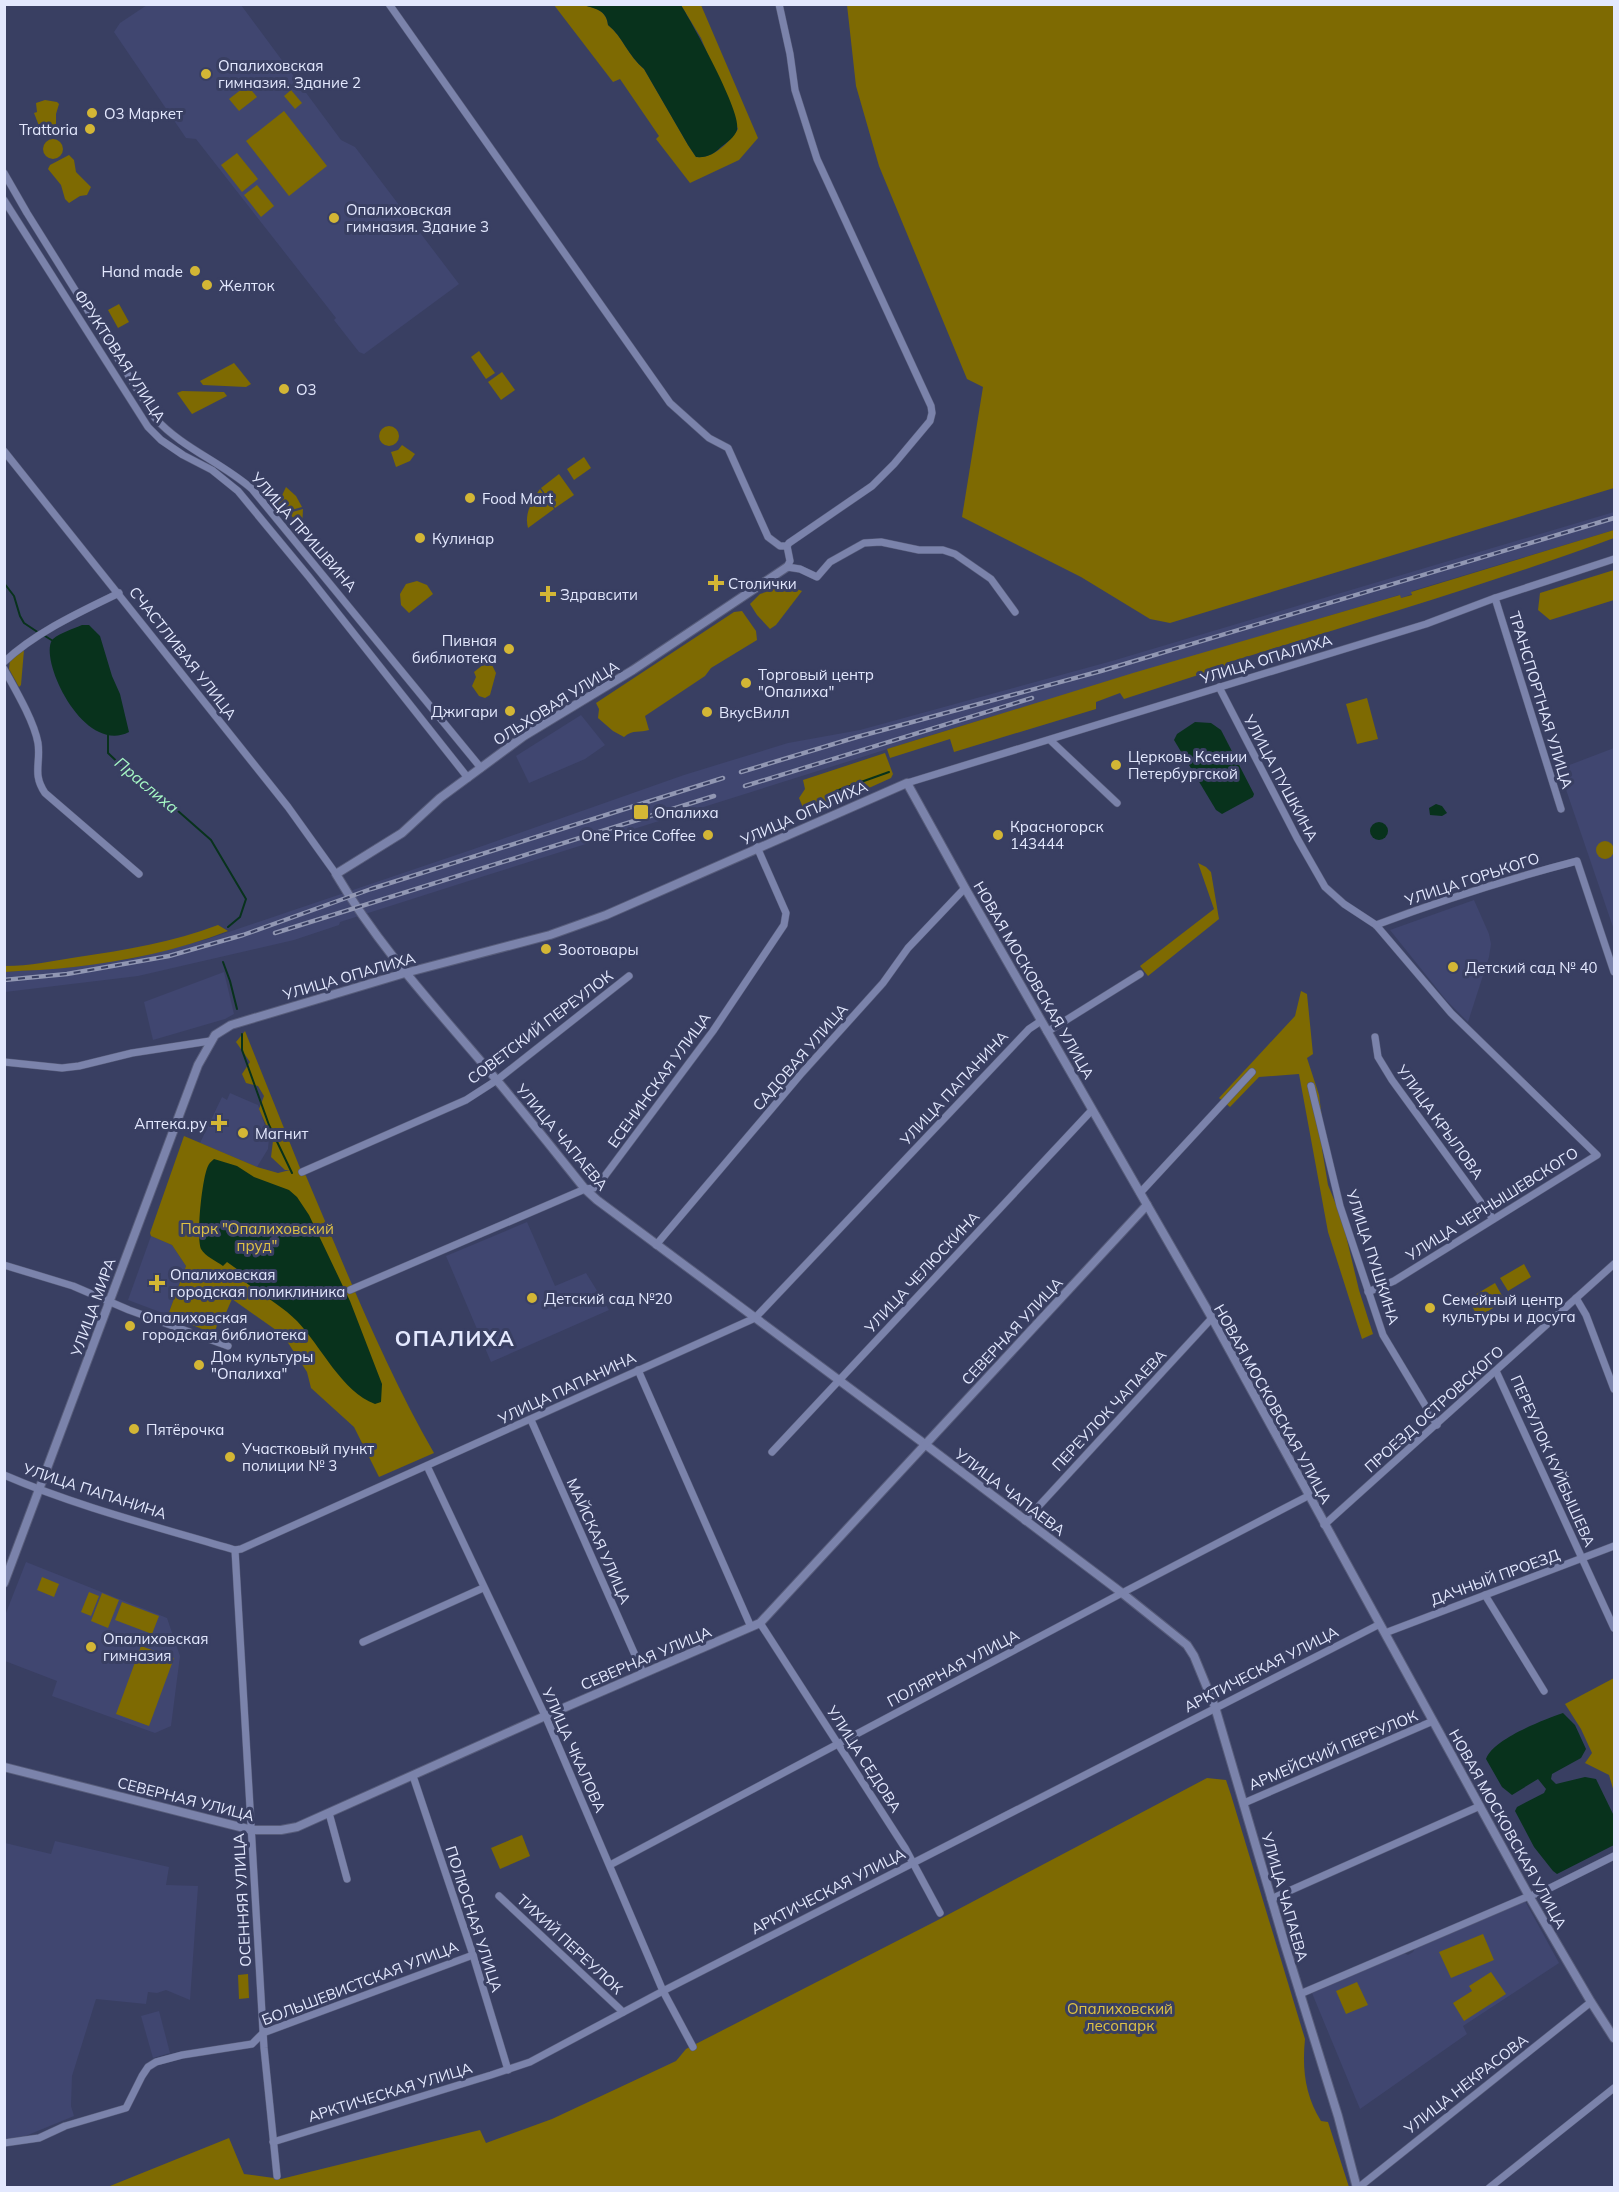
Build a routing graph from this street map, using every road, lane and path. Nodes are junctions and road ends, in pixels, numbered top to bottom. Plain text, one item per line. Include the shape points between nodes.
1 (389, 4) edge
2 (780, 4) edge
3 (4, 173) edge
4 (4, 200) edge
5 (4, 451) edge
6 (787, 546) junction
7 (1614, 560) edge
8 (788, 562) junction
9 (119, 593) junction
10 (1495, 598) junction
11 (1015, 612) dead end
12 (4, 662) edge
13 (4, 669) edge
14 (1219, 687) junction
15 (1050, 740) junction
16 (481, 768) junction
17 (468, 778) junction
18 (907, 783) junction
19 (1117, 803) dead end
20 (1562, 809) dead end
21 (757, 848) junction
22 (139, 874) dead end
23 (336, 874) junction
24 (965, 888) junction
25 (1376, 925) junction
26 (1614, 972) edge
27 (405, 973) junction
28 (1140, 974) dead end
29 (629, 976) dead end
30 (1041, 1021) junction
31 (1047, 1032) junction
32 (1375, 1037) dead end
33 (210, 1041) junction
34 (4, 1062) edge
35 (1252, 1072) dead end
36 (497, 1080) junction
37 (1311, 1086) dead end
38 (1092, 1110) junction
39 (1597, 1155) joint
40 (302, 1172) dead end
41 (585, 1189) junction
42 (1140, 1193) junction
43 (1147, 1205) junction
44 (1493, 1220) junction
45 (656, 1245) junction
46 (1614, 1264) edge
47 (4, 1265) edge
48 (350, 1290) dead end
49 (1368, 1292) junction
50 (1576, 1298) junction
51 (109, 1302) junction
52 (755, 1318) junction
53 (1212, 1318) junction
54 (228, 1346) dead end
55 (638, 1370) junction
56 (1496, 1371) junction
57 (839, 1381) junction
58 (1614, 1389) edge
59 (531, 1420) junction
60 (1437, 1425) junction
61 (926, 1445) junction
62 (772, 1452) dead end
63 (426, 1466) junction
64 (4, 1474) edge
65 (40, 1489) junction
66 (1308, 1497) junction
67 (1025, 1521) junction
68 (1324, 1525) junction
69 (1614, 1546) edge
70 (235, 1550) junction
71 (1582, 1559) junction
72 (4, 1583) edge
73 (483, 1588) junction
74 (1122, 1593) junction
75 (1485, 1595) junction
76 (1380, 1624) junction
77 (756, 1625) junction
78 (1614, 1628) edge
79 (1385, 1633) junction
80 (363, 1642) dead end
81 (643, 1673) junction
82 (1544, 1691) dead end
83 (1215, 1707) junction
84 (545, 1716) junction
85 (1433, 1721) junction
86 (839, 1745) junction
87 (4, 1767) edge
88 (413, 1776) junction
89 (1244, 1803) junction
90 (1480, 1806) junction
91 (329, 1814) junction
92 (252, 1830) junction
93 (1614, 1856) edge
94 (913, 1863) junction
95 (610, 1865) junction
96 (347, 1878) dead end
97 (499, 1896) dead end
98 (1528, 1896) junction
99 (1271, 1899) junction
100 (940, 1914) dead end
101 (473, 1955) junction
102 (663, 1991) junction
103 (1300, 1994) junction
104 (1591, 2002) junction
105 (623, 2012) junction
106 (263, 2033) junction
107 (1614, 2038) edge
108 (693, 2047) dead end
109 (508, 2070) junction
110 (1614, 2088) edge
111 (273, 2142) junction
112 (4, 2143) edge
113 (277, 2176) dead end
114 (1358, 2187) edge
115 (1489, 2187) edge

1 - 6 street via 670,403 710,438 728,448 768,537
2 - 6 street via 795,90 817,159 932,413 930,421 872,486
3 - 16 street, УЛИЦА ПРИШВИНА via 155,418 169,434 252,489
4 - 17 street, ФРУКТОВАЯ УЛИЦА via 148,427 161,440 218,474 238,491
5 - 9 street, СЧАСТЛИВАЯ УЛИЦА
6 - 8 street
7 - 10 street, УЛИЦА ОПАЛИХА
8 - 11 street via 817,577 830,562 864,543 943,550 991,579
8 - 16 street, ОЛЬХОВАЯ УЛИЦА via 629,673 524,736
9 - 12 street via 83,610
9 - 23 street, СЧАСТЛИВАЯ УЛИЦА
10 - 14 street, УЛИЦА ОПАЛИХА via 1426,624
10 - 20 street, ТРАНСПОРТНАЯ УЛИЦА
13 - 22 street via 38,743 38,783
14 - 15 street, УЛИЦА ОПАЛИХА
14 - 25 street, УЛИЦА ПУШКИНА via 1325,887
15 - 18 street, УЛИЦА ОПАЛИХА
15 - 19 street
16 - 17 street, ОЛЬХОВАЯ УЛИЦА
17 - 23 street, ОЛЬХОВАЯ УЛИЦА via 402,833
18 - 21 street, УЛИЦА ОПАЛИХА
18 - 24 street, НОВАЯ МОСКОВСКАЯ УЛИЦА
21 - 27 street, УЛИЦА ОПАЛИХА via 606,915 550,935
21 - 41 street, ЕСЕНИНСКАЯ УЛИЦА via 786,913 784,925 713,1031 602,1181
23 - 27 street, УЛИЦА ЧАПАЕВА
24 - 30 street, НОВАЯ МОСКОВСКАЯ УЛИЦА
24 - 45 street, САДОВАЯ УЛИЦА via 908,948
25 - 26 street, УЛИЦА ГОРЬКОГО via 1511,878 1576,861
25 - 39 street, УЛИЦА ПУШКИНА via 1451,1013
27 - 33 street, УЛИЦА ОПАЛИХА via 231,1025
27 - 36 street, УЛИЦА ЧАПАЕВА
28 - 31 street
29 - 36 street, СОВЕТСКИЙ ПЕРЕУЛОК
30 - 31 street, НОВАЯ МОСКОВСКАЯ УЛИЦА
30 - 52 street, УЛИЦА ПАПАНИНА via 1029,1029
31 - 38 street, НОВАЯ МОСКОВСКАЯ УЛИЦА
32 - 44 street, УЛИЦА КРЫЛОВА via 1378,1057 1392,1080
33 - 34 street, УЛИЦА ОПАЛИХА via 62,1068
33 - 51 street, УЛИЦА МИРА
35 - 42 street
36 - 40 street, СОВЕТСКИЙ ПЕРЕУЛОК via 466,1100
36 - 41 street, УЛИЦА ЧАПАЕВА
37 - 49 street, УЛИЦА ПУШКИНА via 1340,1206
38 - 42 street, НОВАЯ МОСКОВСКАЯ УЛИЦА
38 - 57 street, УЛИЦА ЧЕЛЮСКИНА
39 - 44 street, УЛИЦА ЧЕРНЫШЕВСКОГО
41 - 45 street, УЛИЦА ЧАПАЕВА
41 - 48 street, ЕСЕНИНСКАЯ УЛИЦА
42 - 43 street, НОВАЯ МОСКОВСКАЯ УЛИЦА
43 - 53 street, НОВАЯ МОСКОВСКАЯ УЛИЦА
43 - 61 street, СЕВЕРНАЯ УЛИЦА
44 - 49 street, УЛИЦА ЧЕРНЫШЕВСКОГО via 1394,1281
45 - 52 street, УЛИЦА ЧАПАЕВА
46 - 50 street, ПРОЕЗД ОСТРОВСКОГО
47 - 51 street via 73,1286
49 - 60 street, УЛИЦА ПУШКИНА via 1383,1335
50 - 56 street, ПРОЕЗД ОСТРОВСКОГО
50 - 58 street
51 - 54 street
51 - 65 street, УЛИЦА МИРА
52 - 55 street, УЛИЦА ПАПАНИНА
52 - 57 street, УЛИЦА ЧАПАЕВА
53 - 66 street, НОВАЯ МОСКОВСКАЯ УЛИЦА
53 - 67 street, ПЕРЕУЛОК ЧАПАЕВА
55 - 59 street, УЛИЦА ПАПАНИНА
55 - 77 street, УЛИЦА СЕДОВА
56 - 60 street, ПРОЕЗД ОСТРОВСКОГО
56 - 71 street, ПЕРЕУЛОК КУЙБЫШЕВА
57 - 61 street, УЛИЦА ЧАПАЕВА
57 - 62 street, УЛИЦА ЧЕЛЮСКИНА
59 - 63 street, УЛИЦА ПАПАНИНА
59 - 81 street, МАЙСКАЯ УЛИЦА
60 - 68 street, ПРОЕЗД ОСТРОВСКОГО
61 - 67 street, УЛИЦА ЧАПАЕВА
61 - 77 street, СЕВЕРНАЯ УЛИЦА
63 - 70 street, УЛИЦА ПАПАНИНА
63 - 73 street, УЛИЦА ЧКАЛОВА
64 - 65 street, УЛИЦА ПАПАНИНА
65 - 70 street, УЛИЦА ПАПАНИНА
65 - 72 street, УЛИЦА МИРА
66 - 68 street, НОВАЯ МОСКОВСКАЯ УЛИЦА
66 - 74 street, ПОЛЯРНАЯ УЛИЦА
67 - 74 street, УЛИЦА ЧАПАЕВА
68 - 76 street, НОВАЯ МОСКОВСКАЯ УЛИЦА
69 - 71 street, ДАЧНЫЙ ПРОЕЗД
70 - 92 street, ОСЕННЯЯ УЛИЦА
71 - 75 street, ДАЧНЫЙ ПРОЕЗД
71 - 78 street, ПЕРЕУЛОК КУЙБЫШЕВА
73 - 80 street
73 - 84 street, УЛИЦА ЧКАЛОВА
74 - 83 street, УЛИЦА ЧАПАЕВА via 1187,1645
74 - 86 street, ПОЛЯРНАЯ УЛИЦА
75 - 79 street, ДАЧНЫЙ ПРОЕЗД
75 - 82 street
76 - 79 street, НОВАЯ МОСКОВСКАЯ УЛИЦА
76 - 83 street, АРКТИЧЕСКАЯ УЛИЦА
77 - 81 street, СЕВЕРНАЯ УЛИЦА
77 - 86 street, УЛИЦА СЕДОВА
79 - 85 street, НОВАЯ МОСКОВСКАЯ УЛИЦА
81 - 84 street, СЕВЕРНАЯ УЛИЦА
83 - 89 street, УЛИЦА ЧАПАЕВА
83 - 94 street, АРКТИЧЕСКАЯ УЛИЦА
84 - 88 street, СЕВЕРНАЯ УЛИЦА
84 - 95 street, УЛИЦА ЧКАЛОВА
85 - 89 street, АРМЕЙСКИЙ ПЕРЕУЛОК
85 - 90 street, НОВАЯ МОСКОВСКАЯ УЛИЦА
86 - 94 street, УЛИЦА СЕДОВА
86 - 95 street, ПОЛЯРНАЯ УЛИЦА
87 - 92 street, СЕВЕРНАЯ УЛИЦА
88 - 91 street, СЕВЕРНАЯ УЛИЦА
88 - 101 street, ПОЛЮСНАЯ УЛИЦА
89 - 99 street, УЛИЦА ЧАПАЕВА
90 - 98 street, НОВАЯ МОСКОВСКАЯ УЛИЦА
90 - 99 street
91 - 92 street, СЕВЕРНАЯ УЛИЦА via 297,1827
91 - 96 street
92 - 106 street, ОСЕННЯЯ УЛИЦА
93 - 98 street
94 - 100 street, УЛИЦА СЕДОВА
94 - 102 street, АРКТИЧЕСКАЯ УЛИЦА
95 - 102 street, УЛИЦА ЧКАЛОВА
97 - 105 street, ТИХИЙ ПЕРЕУЛОК
98 - 103 street
98 - 104 street, НОВАЯ МОСКОВСКАЯ УЛИЦА
99 - 103 street, УЛИЦА ЧАПАЕВА
101 - 106 street, БОЛЬШЕВИСТСКАЯ УЛИЦА
101 - 109 street, ПОЛЮСНАЯ УЛИЦА
102 - 105 street, АРКТИЧЕСКАЯ УЛИЦА
102 - 108 street, УЛИЦА ЧКАЛОВА
103 - 114 street, УЛИЦА ЧАПАЕВА
104 - 107 street, НОВАЯ МОСКОВСКАЯ УЛИЦА
104 - 114 street, УЛИЦА НЕКРАСОВА
105 - 109 street, АРКТИЧЕСКАЯ УЛИЦА
106 - 111 street, ОСЕННЯЯ УЛИЦА
106 - 112 street, БОЛЬШЕВИСТСКАЯ УЛИЦА via 252,2044 156,2062 148,2067 129,2103 120,2110 39,2138
109 - 111 street, АРКТИЧЕСКАЯ УЛИЦА
110 - 115 street
111 - 113 street, ОСЕННЯЯ УЛИЦА

